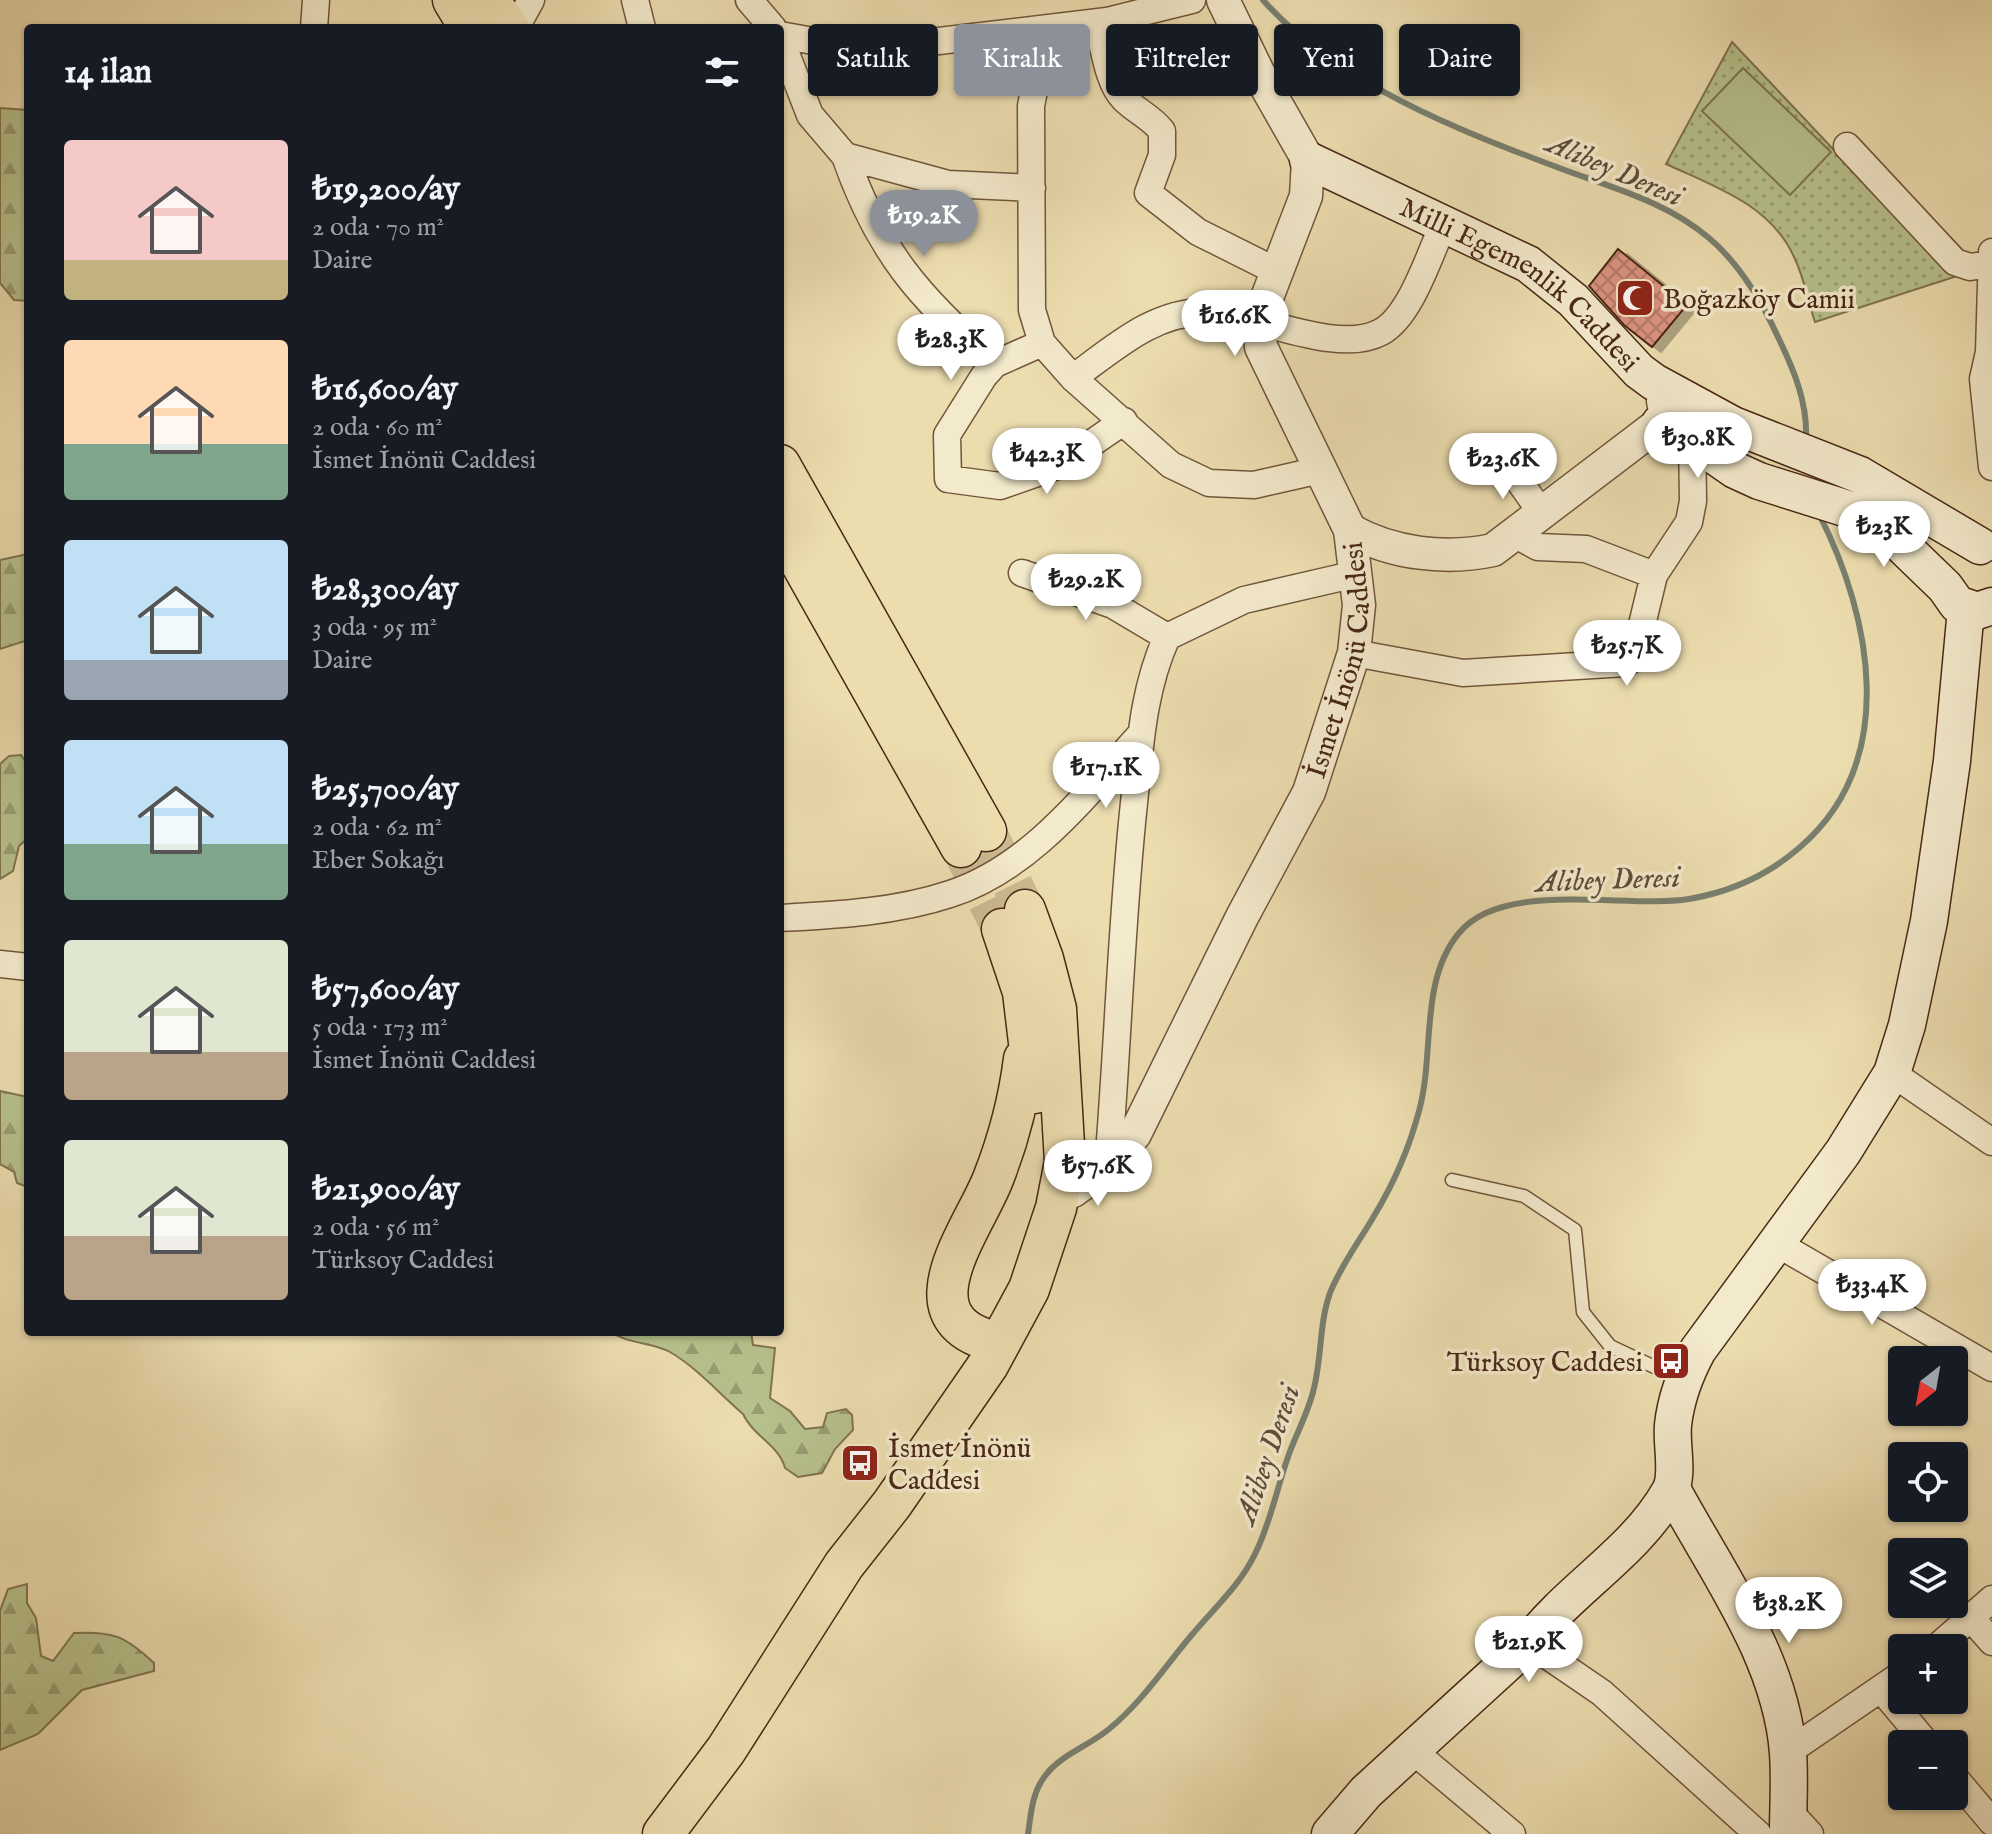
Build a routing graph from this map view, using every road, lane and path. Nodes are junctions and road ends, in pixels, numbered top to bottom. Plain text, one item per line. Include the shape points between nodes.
1 (316, 0) edge
2 (453, 0) edge
3 (635, 0) edge
4 (749, 0) edge
5 (1192, 0) edge
6 (1223, 0) edge
7 (1097, 22) junction
8 (314, 24) edge
9 (468, 24) edge
10 (641, 24) edge
11 (770, 24) edge
12 (1082, 24) edge
13 (784, 38) edge
14 (954, 40) edge
15 (784, 47) edge
16 (1033, 96) edge
17 (1847, 146) dead end
18 (845, 156) junction
19 (1308, 160) junction
20 (1340, 177) junction
21 (1032, 188) junction
22 (1306, 196) junction
23 (1444, 223) junction
24 (1991, 258) edge
25 (1276, 271) junction
26 (1258, 321) junction
27 (1042, 343) junction
28 (995, 364) junction
29 (1073, 378) junction
30 (1654, 382) junction
31 (1124, 421) junction
32 (1660, 423) junction
33 (1692, 439) junction
34 (1503, 458) dead end
35 (1992, 467) edge
36 (1320, 470) junction
37 (784, 473) edge
38 (1543, 515) junction
39 (1350, 530) junction
40 (784, 532) edge
41 (1516, 535) junction
42 (1393, 548) junction
43 (1986, 548) edge
44 (1022, 573) dead end
45 (1356, 574) junction
46 (1654, 575) junction
47 (1968, 601) edge
48 (1167, 637) junction
49 (1354, 653) junction
50 (1141, 734) junction
51 (784, 918) edge
52 (0, 964) edge
53 (24, 967) edge
54 (1028, 1028) junction
55 (1892, 1073) junction
56 (1992, 1142) edge
57 (1108, 1166) junction
58 (1452, 1180) dead end
59 (1044, 1199) junction
60 (1776, 1243) junction
61 (988, 1341) junction
62 (1992, 1368) edge
63 (1682, 1381) junction
64 (1672, 1489) junction
65 (1992, 1599) edge
66 (1971, 1618) junction
67 (1952, 1634) edge
68 (1992, 1642) edge
69 (1529, 1643) junction
70 (1888, 1685) edge
71 (1412, 1750) junction
72 (1788, 1752) junction
73 (1968, 1794) edge
74 (1992, 1822) edge
75 (1795, 1826) edge
76 (663, 1834) edge
77 (1330, 1834) edge
78 (1512, 1834) edge
79 (1758, 1834) edge

1 - 8 street
2 - 9 main road
3 - 10 street
4 - 11 street
5 - 7 street
6 - 19 street
7 - 12 street
7 - 25 street via 1116,87 1162,131 1162,155 1148,193 1198,232
13 - 14 street via 863,50
15 - 18 street via 810,115
16 - 21 street
17 - 24 street via 1955,262 1970,267
18 - 21 street via 948,184
18 - 28 street via 887,250 921,296
19 - 20 main road, Milli Egemenlik Caddesi
19 - 22 street
20 - 22 street via 1317,185
20 - 23 main road, Milli Egemenlik Caddesi
21 - 27 street via 1032,310
22 - 25 street
23 - 26 street via 1404,312 1381,332 1353,339
23 - 30 main road, Milli Egemenlik Caddesi via 1528,264 1573,300
24 - 35 street via 1989,352 1983,379
25 - 26 street
26 - 29 street via 1207,312 1176,317 1138,330
26 - 36 street, İsmet İnönü Caddesi via 1261,347
27 - 28 street
27 - 29 street
28 - 31 street via 947,435 948,479 1000,486 1060,465
29 - 31 street
30 - 32 street via 1665,410
30 - 43 main road, Milli Egemenlik Caddesi via 1765,438 1860,475
31 - 36 street via 1171,465 1209,483 1254,485
32 - 33 main road
32 - 38 street
33 - 46 street via 1689,522
33 - 47 main road via 1759,481 1854,511 1887,531
34 - 38 street
36 - 39 street, İsmet İnönü Caddesi
37 - 40 main road via 973,839
38 - 41 street
39 - 42 street
39 - 45 street, İsmet İnönü Caddesi
41 - 42 street via 1493,550 1467,555
41 - 46 street via 1538,547 1586,549
42 - 45 street via 1367,560
43 - 47 main road via 1969,546 1946,566
44 - 48 street via 1113,605
45 - 48 street via 1244,600
45 - 49 street, İsmet İnönü Caddesi
46 - 49 street via 1634,658 1626,663 1463,673
47 - 55 main road via 1929,921
48 - 50 street
49 - 57 street, İsmet İnönü Caddesi via 1309,792 1135,1134
50 - 51 street via 1062,821 989,877 911,904
50 - 57 street via 1122,914
52 - 53 street
54 - 59 main road
54 - 59 main road via 1013,919 1043,959 1056,1009 1065,1162
54 - 61 main road via 1003,1147 948,1278 949,1305 961,1327
55 - 56 street
55 - 60 main road via 1843,1152
57 - 59 street, İsmet İnönü Caddesi via 1084,1184
58 - 63 lane via 1524,1196 1575,1230 1583,1312 1610,1346
59 - 61 main road via 1029,1289
60 - 62 street
60 - 63 main road via 1698,1350
61 - 76 main road via 892,1504 844,1565 726,1750
63 - 64 main road via 1673,1425
64 - 69 main road via 1634,1537 1587,1587 1546,1620
64 - 72 main road via 1746,1621 1779,1705
65 - 66 street
66 - 67 street
66 - 68 street
69 - 71 main road
69 - 79 street via 1602,1693
70 - 72 street
71 - 77 main road
71 - 78 street
72 - 75 main road
73 - 74 street

